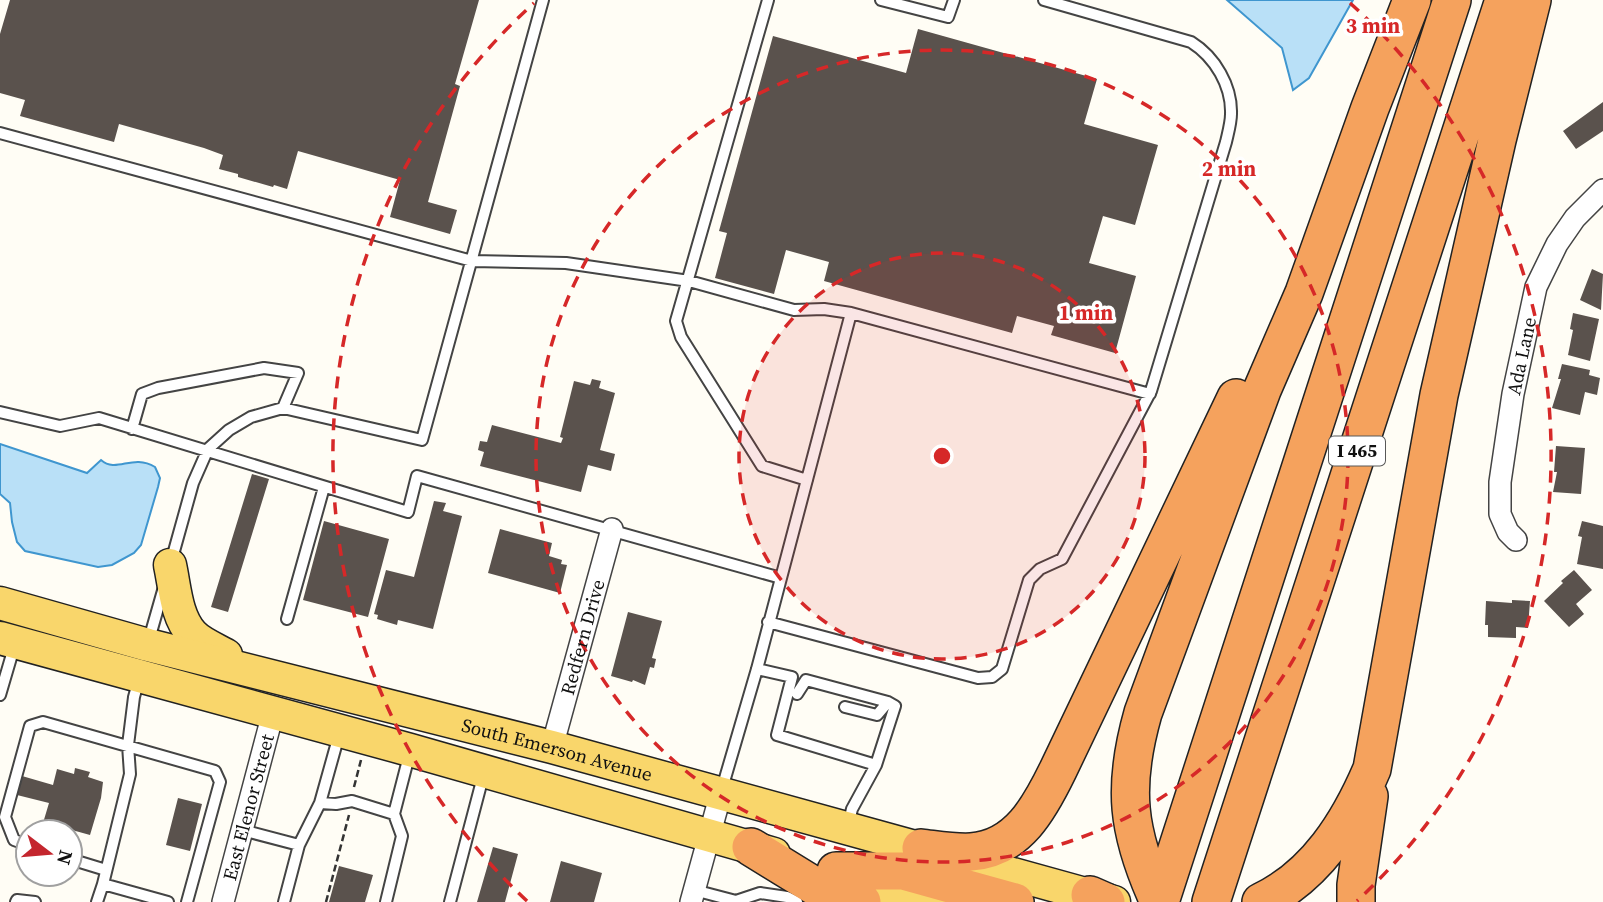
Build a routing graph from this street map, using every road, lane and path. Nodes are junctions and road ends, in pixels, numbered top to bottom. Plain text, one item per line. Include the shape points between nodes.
1 (543, 0) edge
2 (768, 0) edge
3 (881, 0) edge
4 (954, 0) edge
5 (1044, 0) edge
6 (1412, 0) edge
7 (1452, 0) edge
8 (1504, 0) edge
9 (1532, 0) edge
10 (1370, 108) junction
11 (0, 133) edge
12 (1603, 190) edge
13 (471, 261) junction
14 (689, 281) junction
15 (851, 313) junction
16 (1150, 394) junction
17 (283, 408) junction
18 (0, 412) edge
19 (132, 429) junction
20 (207, 452) junction
21 (807, 480) junction
22 (324, 487) junction
23 (612, 529) junction
24 (1516, 540) dead end
25 (170, 565) junction
26 (781, 578) junction
27 (0, 603) edge
28 (287, 619) dead end
29 (768, 622) junction
30 (8, 641) edge
31 (144, 660) junction
32 (757, 669) junction
33 (251, 670) junction
34 (793, 693) junction
35 (0, 695) edge
36 (809, 697) dead end
37 (888, 702) junction
38 (845, 707) dead end
39 (273, 713) junction
40 (351, 743) junction
41 (128, 745) junction
42 (552, 747) junction
43 (410, 750) junction
44 (876, 765) junction
45 (1372, 769) junction
46 (484, 773) junction
47 (721, 793) junction
48 (352, 801) junction
49 (320, 803) junction
50 (394, 814) junction
51 (848, 828) junction
52 (242, 830) junction
53 (709, 836) junction
54 (14, 840) edge
55 (299, 845) junction
56 (751, 847) joint
57 (922, 848) junction
58 (84, 863) edge
59 (106, 870) junction
60 (103, 884) junction
61 (808, 889) edge
62 (692, 896) edge
63 (1103, 900) edge
64 (1264, 900) edge
65 (736, 901) edge
66 (16, 902) edge
67 (35, 902) edge
68 (97, 902) edge
69 (168, 902) edge
70 (187, 902) edge
71 (223, 902) edge
72 (284, 902) edge
73 (326, 902) edge
74 (386, 902) edge
75 (450, 902) edge
76 (862, 902) edge
77 (933, 902) edge
78 (1015, 902) edge
79 (1159, 902) edge
80 (1211, 902) edge
81 (1356, 902) edge

1 - 13 lane
2 - 14 lane
3 - 4 lane via 948,18
5 - 16 lane via 1191,42 1211,60 1229,92 1226,142
6 - 10 highway
7 - 79 highway, I 465
8 - 80 highway, I 465
9 - 45 highway via 1442,382
10 - 57 highway via 1238,394 1033,817 1001,844 973,852
10 - 79 highway via 1143,713 1130,770 1132,824
11 - 13 lane
12 - 24 street, Ada Lane via 1557,244 1536,287 1500,482 1500,514
13 - 14 lane via 566,263
13 - 17 lane via 422,440
14 - 15 lane via 793,310
14 - 21 lane via 677,321 681,337 762,466
15 - 16 lane
15 - 21 lane
16 - 29 lane via 1062,559 1029,580 1002,669 992,677 978,678
17 - 19 lane via 298,373 264,368 142,394
17 - 20 lane via 251,417 229,430
18 - 19 lane via 60,426 99,418
19 - 20 lane
20 - 22 lane
20 - 25 lane via 193,483
21 - 26 lane
22 - 23 lane via 408,512 418,476
22 - 28 lane
23 - 26 lane
23 - 42 street, Redfern Drive
25 - 31 lane
25 - 33 main road via 184,624 194,636
26 - 29 lane
27 - 31 main road, South Emerson Avenue
29 - 32 lane
30 - 31 main road, South Emerson Avenue
30 - 35 lane
31 - 33 main road, South Emerson Avenue
31 - 39 main road, South Emerson Avenue
31 - 41 lane
32 - 34 lane via 792,677
32 - 47 lane
33 - 42 main road, South Emerson Avenue
34 - 36 lane
34 - 37 lane via 806,680
34 - 44 lane via 776,735
37 - 38 lane via 877,715
37 - 44 lane via 895,706
39 - 40 main road, South Emerson Avenue
39 - 52 street, East Elenor Street
40 - 43 main road, South Emerson Avenue
40 - 48 path
40 - 49 lane
41 - 54 lane via 43,722 30,726 5,817
41 - 59 lane via 130,774
41 - 70 lane via 215,771 220,782
42 - 47 main road, South Emerson Avenue
43 - 46 main road, South Emerson Avenue
43 - 50 lane
44 - 51 lane via 852,809
45 - 64 highway via 1335,839 1309,868
45 - 81 highway
46 - 53 main road, South Emerson Avenue
46 - 75 lane
47 - 51 main road, South Emerson Avenue
47 - 53 street
48 - 49 lane
48 - 50 lane
48 - 73 path
49 - 55 lane
50 - 74 lane via 401,836
51 - 57 main road, South Emerson Avenue
52 - 55 lane
52 - 71 street, East Elenor Street
53 - 56 main road, South Emerson Avenue
53 - 62 street
55 - 72 lane
56 - 61 highway
57 - 63 main road, South Emerson Avenue
58 - 59 lane
59 - 60 lane
60 - 68 lane
60 - 69 lane
61 - 65 lane via 760,893
61 - 76 highway
61 - 77 main road
61 - 78 highway via 903,871
62 - 65 lane
66 - 67 lane

